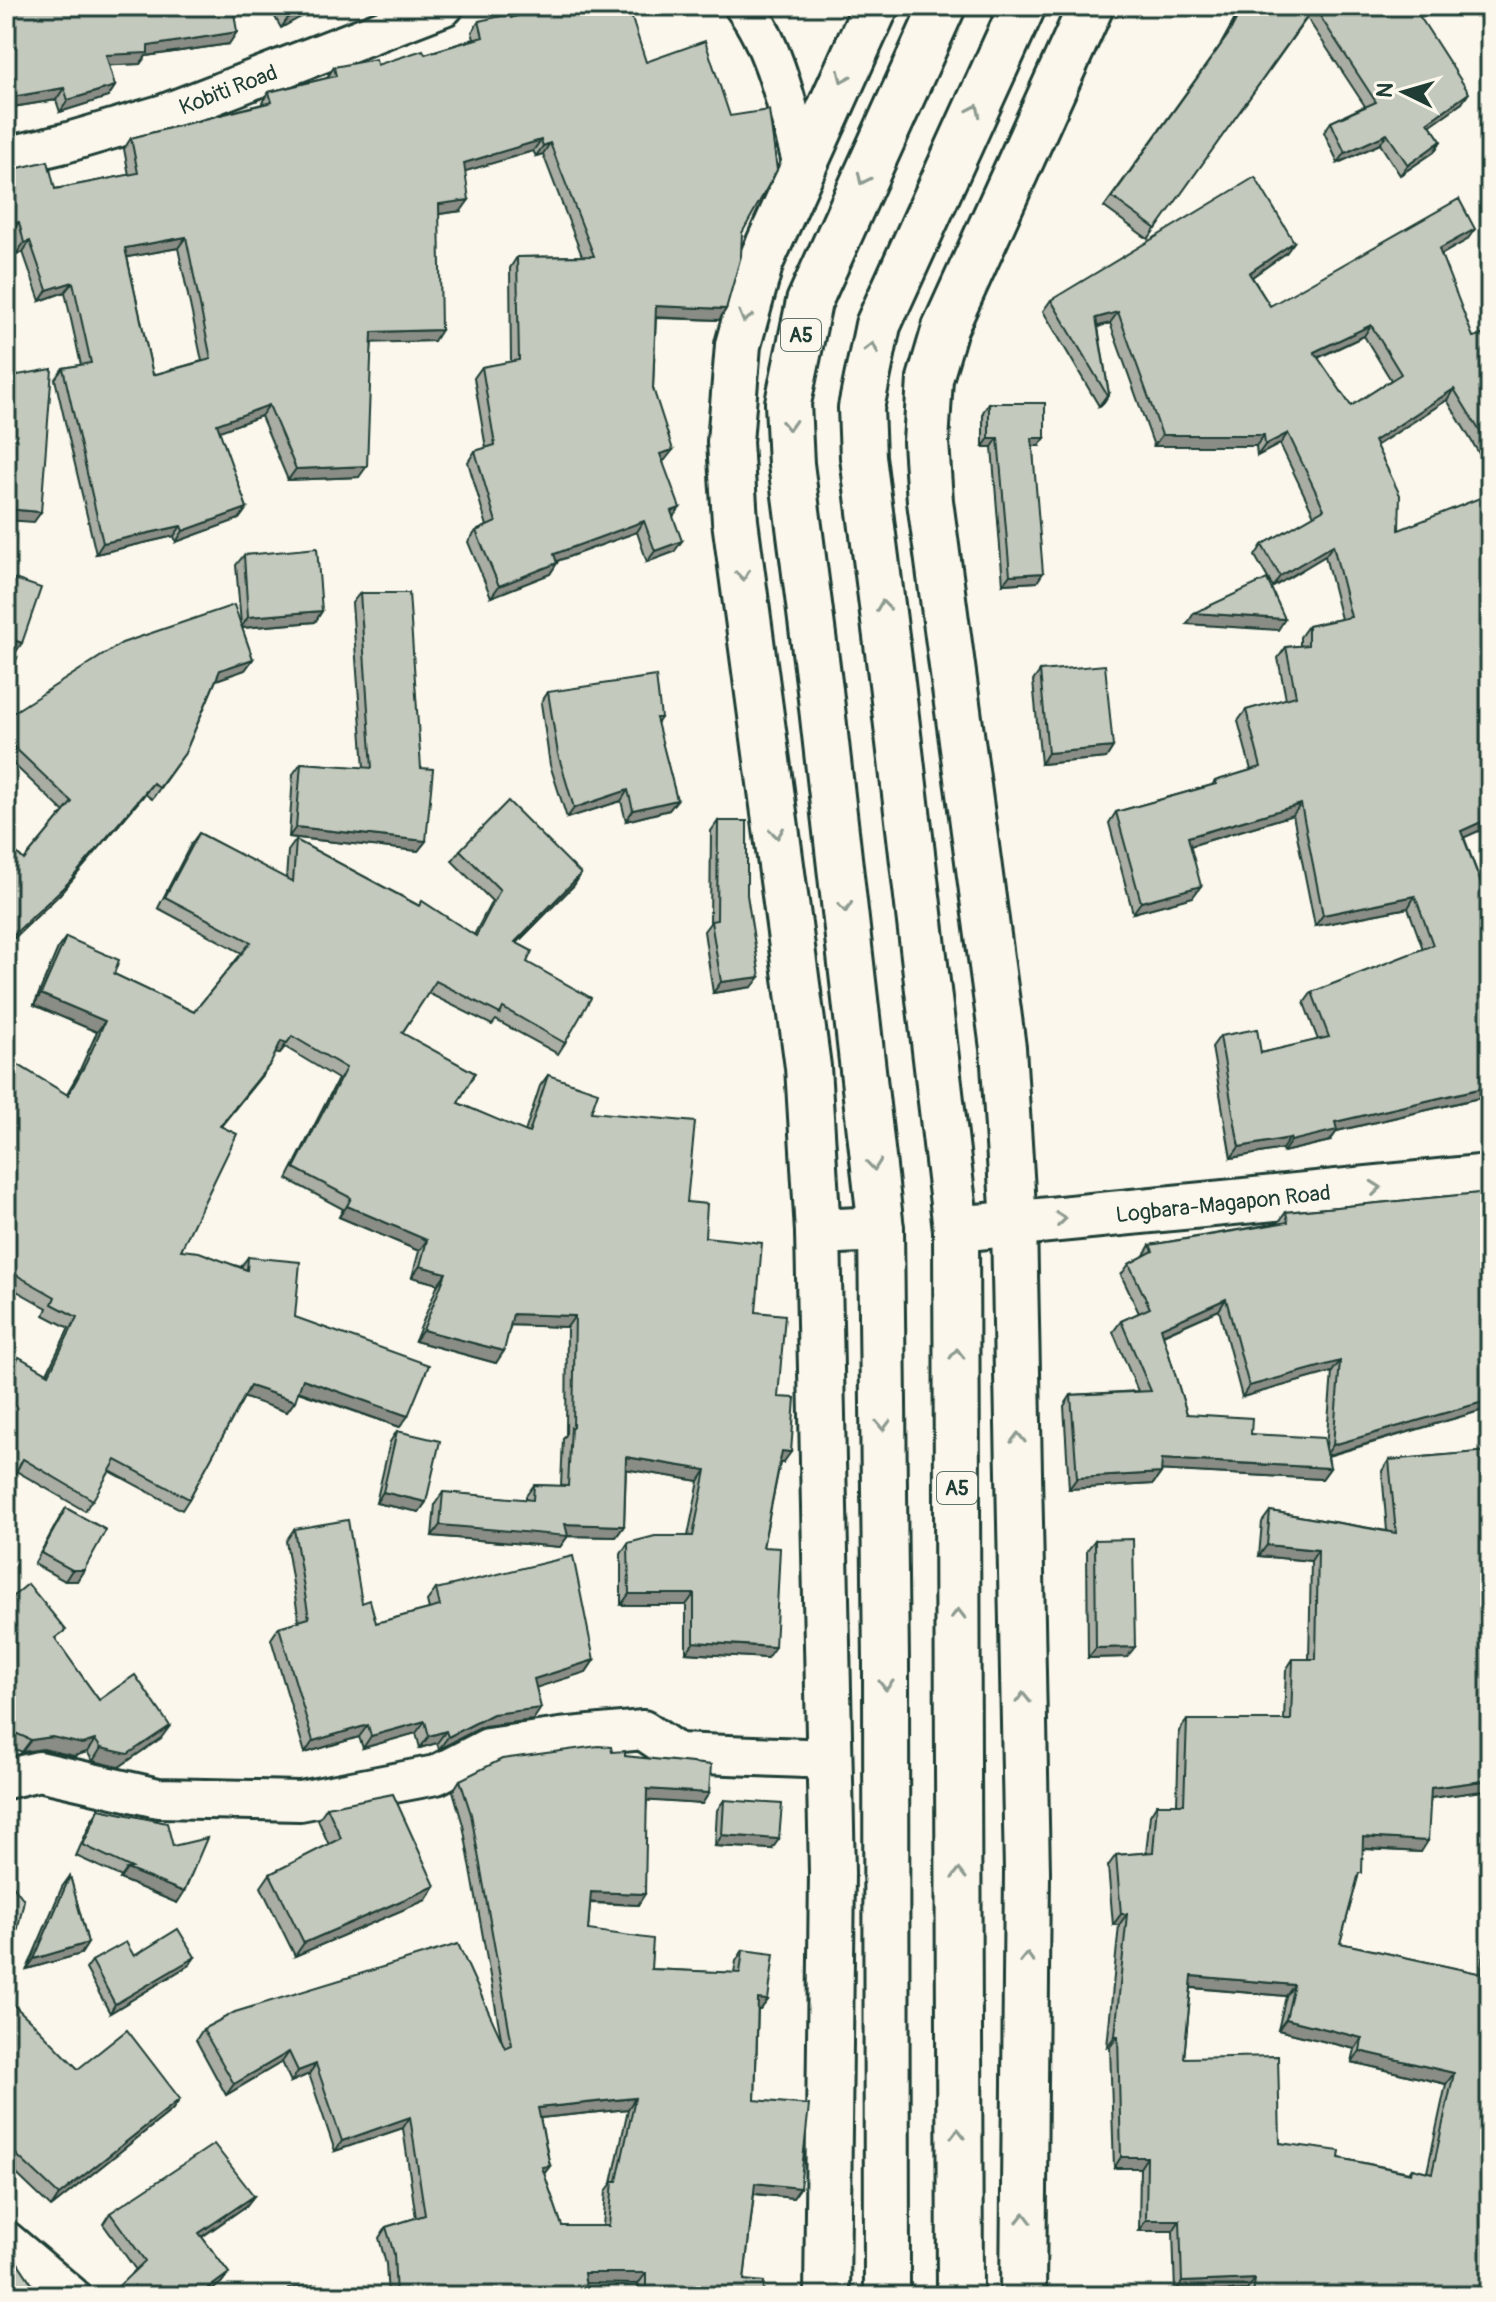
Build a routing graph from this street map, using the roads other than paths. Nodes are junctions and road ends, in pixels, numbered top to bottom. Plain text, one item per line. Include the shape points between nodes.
1 (444, 6) edge
2 (744, 6) edge
3 (876, 6) edge
4 (943, 6) edge
5 (1023, 6) edge
6 (1091, 6) edge
7 (6, 157) edge
8 (803, 165) junction
9 (1490, 1177) edge
10 (1014, 1223) junction
11 (881, 1229) junction
12 (956, 1229) junction
13 (818, 1232) junction
14 (830, 1759) junction
15 (6, 1779) edge
16 (6, 2241) edge
17 (71, 2296) edge
18 (827, 2296) edge
19 (887, 2296) edge
20 (960, 2296) edge
21 (1023, 2296) edge

1 - 7 street, Kobiti Road via 164,114
2 - 8 street via 780,82
3 -> 8 main road
4 -> 11 main road, A5 via 809,302 788,403
12 -> 5 main road, A5 via 861,408 888,299
6 - 10 main road via 945,328 930,379 926,442 1003,1048
8 -> 13 main road via 761,261 738,345 730,442 735,521 808,1067
10 -> 9 main road, Logbara-Magapon Road
10 - 12 main road, Logbara-Magapon Road
21 -> 10 main road via 1027,1872
11 - 13 main road
11 -> 19 main road, A5
20 -> 12 main road, A5
13 - 14 main road
14 - 15 street via 677,1753 643,1730 488,1748 436,1775 300,1801 158,1798 39,1771
14 - 18 main road
16 - 17 street

